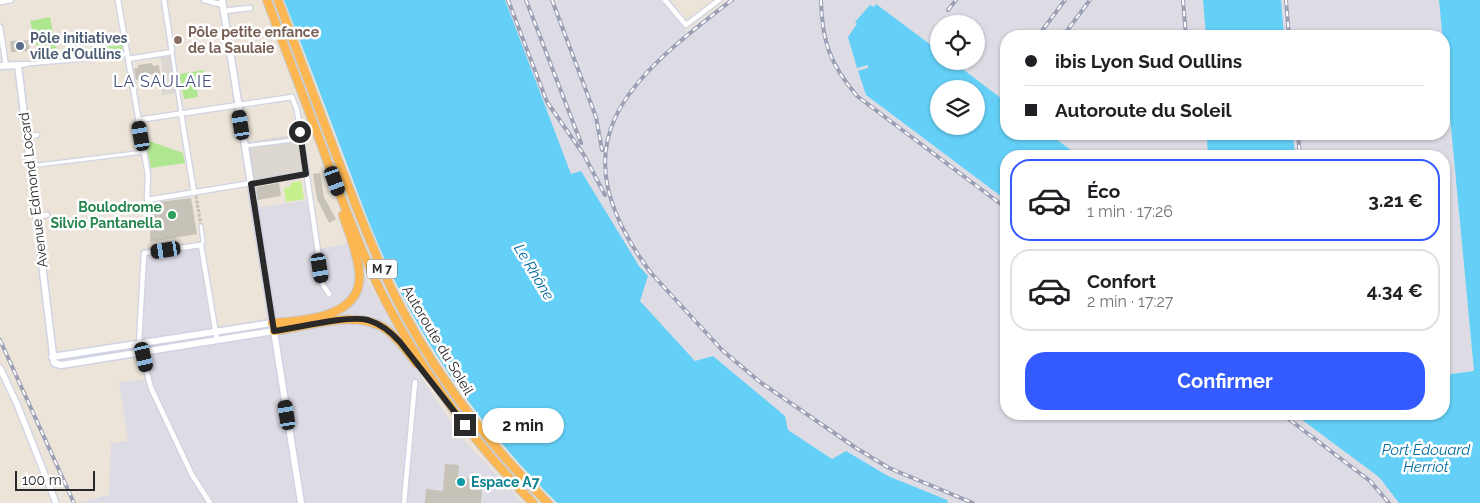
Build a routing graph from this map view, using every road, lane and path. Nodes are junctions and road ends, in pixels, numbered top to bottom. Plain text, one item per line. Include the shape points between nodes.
1 (12, 0) edge
2 (118, 0) edge
3 (164, 0) edge
4 (204, 0) edge
5 (267, 0) edge
6 (278, 0) edge
7 (666, 0) edge
8 (719, 0) edge
9 (0, 2) edge
10 (223, 5) edge
11 (250, 8) dead end
12 (0, 27) edge
13 (172, 52) junction
14 (124, 54) dead end
15 (128, 59) junction
16 (26, 64) joint
17 (18, 65) junction
18 (3, 66) edge
19 (238, 104) junction
20 (181, 113) junction
21 (138, 120) junction
22 (37, 136) dead end
23 (26, 137) junction
24 (301, 139) junction
25 (245, 146) junction
26 (144, 152) junction
27 (30, 166) junction
28 (330, 168) junction
29 (306, 174) junction
30 (251, 184) junction
31 (195, 194) junction
32 (46, 216) dead end
33 (36, 217) junction
34 (201, 226) tunnel mouth
35 (202, 245) junction
36 (329, 294) dead end
37 (273, 327) junction
38 (215, 331) junction
39 (217, 340) junction
40 (139, 343) junction
41 (142, 352) junction
42 (54, 361) junction
43 (0, 368) edge
44 (415, 382) dead end
45 (448, 402) junction
46 (56, 503) edge
47 (210, 503) edge
48 (300, 503) edge
49 (404, 503) edge
50 (532, 503) edge
51 (548, 503) edge

1 - 9 street
2 - 15 street
3 - 13 street
4 - 10 street
5 - 28 highway, Autoroute du Soleil / M 7
6 - 51 highway, Autoroute du Soleil / M 7 via 364,228 404,312 443,378 476,423
7 - 8 street via 686,25
10 - 11 street
10 - 19 main road
12 - 18 street
13 - 15 street
13 - 20 street
14 - 16 street
15 - 21 street
16 - 17 street
17 - 18 main road
17 - 23 main road, Avenue Edmond Locard
19 - 20 street
19 - 24 street via 293,99
19 - 25 main road
20 - 21 street
20 - 31 street
21 - 26 street
22 - 23 street
23 - 27 main road, Avenue Edmond Locard
24 - 25 street
24 - 29 street
25 - 30 main road
26 - 27 street
26 - 31 street via 148,175 147,200
27 - 33 main road, Avenue Edmond Locard
28 - 37 highway via 359,270 358,289 351,301 338,311
28 - 45 highway, Autoroute du Soleil / M 7 via 386,302 420,362
29 - 30 street
29 - 36 street via 323,285
30 - 31 street
30 - 37 main road
32 - 33 street
33 - 42 main road, Avenue Edmond Locard
34 - 35 street
35 - 38 street
35 - 40 street via 144,253
37 - 38 main road
37 - 39 main road
37 - 45 highway via 352,319 373,322 394,336
37 - 48 main road
38 - 39 street
38 - 40 main road
39 - 41 main road
40 - 41 street
40 - 42 main road
41 - 42 main road
41 - 47 street via 151,388 192,475
43 - 46 street
44 - 49 street
45 - 50 highway, Autoroute du Soleil / M 7 via 495,463

